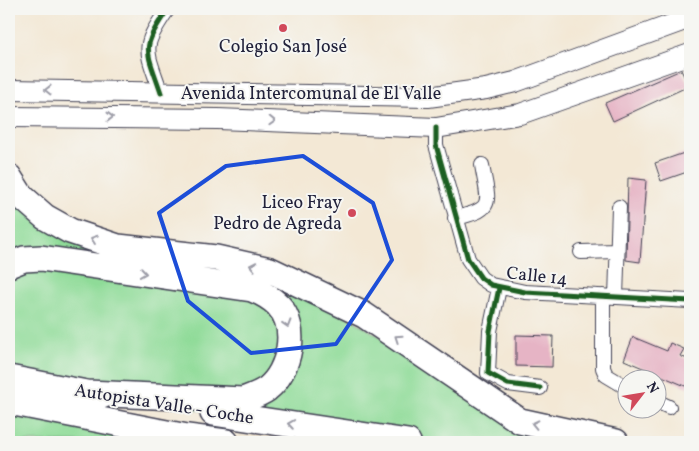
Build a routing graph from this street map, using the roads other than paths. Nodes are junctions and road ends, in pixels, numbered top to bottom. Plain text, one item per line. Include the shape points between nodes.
1 (168, 9) edge
2 (690, 18) edge
3 (690, 54) edge
4 (9, 90) edge
5 (75, 91) junction
6 (161, 93) junction
7 (9, 117) edge
8 (76, 117) junction
9 (436, 128) junction
10 (482, 165) dead end
11 (9, 177) edge
12 (619, 207) dead end
13 (455, 218) junction
14 (617, 251) junction
15 (581, 252) dead end
16 (9, 265) edge
17 (499, 288) junction
18 (609, 297) junction
19 (690, 301) edge
20 (9, 378) edge
21 (616, 381) edge
22 (540, 388) dead end
23 (87, 394) junction
24 (9, 402) edge
25 (194, 440) edge
26 (226, 442) edge
27 (408, 442) edge
28 (616, 442) edge

1 - 6 street via 147,42
2 - 6 main road, Avenida Intercomunal de El Valle via 515,82 454,94 402,98
3 - 9 main road, Avenida Intercomunal de El Valle via 520,114
5 -> 4 main road, Avenida Intercomunal de El Valle
5 - 6 main road, Avenida Intercomunal de El Valle
5 - 8 main road
7 - 8 main road, Avenida Intercomunal de El Valle
8 -> 9 main road, Avenida Intercomunal de El Valle
9 - 13 street, Calle 14 via 436,145
10 - 13 street via 488,199 485,207 481,212
28 -> 11 highway via 520,421 364,315 270,270 216,258 118,247 70,231 45,217 21,196
12 - 14 street
13 - 17 street, Calle 14 via 473,267 481,278
14 - 15 street
14 - 18 street
16 -> 23 highway via 24,259 41,258 252,289 279,306 289,329 286,361 268,388 256,396 243,400
17 - 18 street, Calle 14
17 - 22 street via 490,331 488,373 508,384
18 - 19 street, Calle 14
18 - 21 street via 603,368 606,375
20 - 23 highway, Autopista Valle - Coche
27 -> 23 highway, Autopista Valle - Coche
24 - 25 highway, Autopista Valle - Coche
25 - 26 highway, Autopista Valle - Coche

